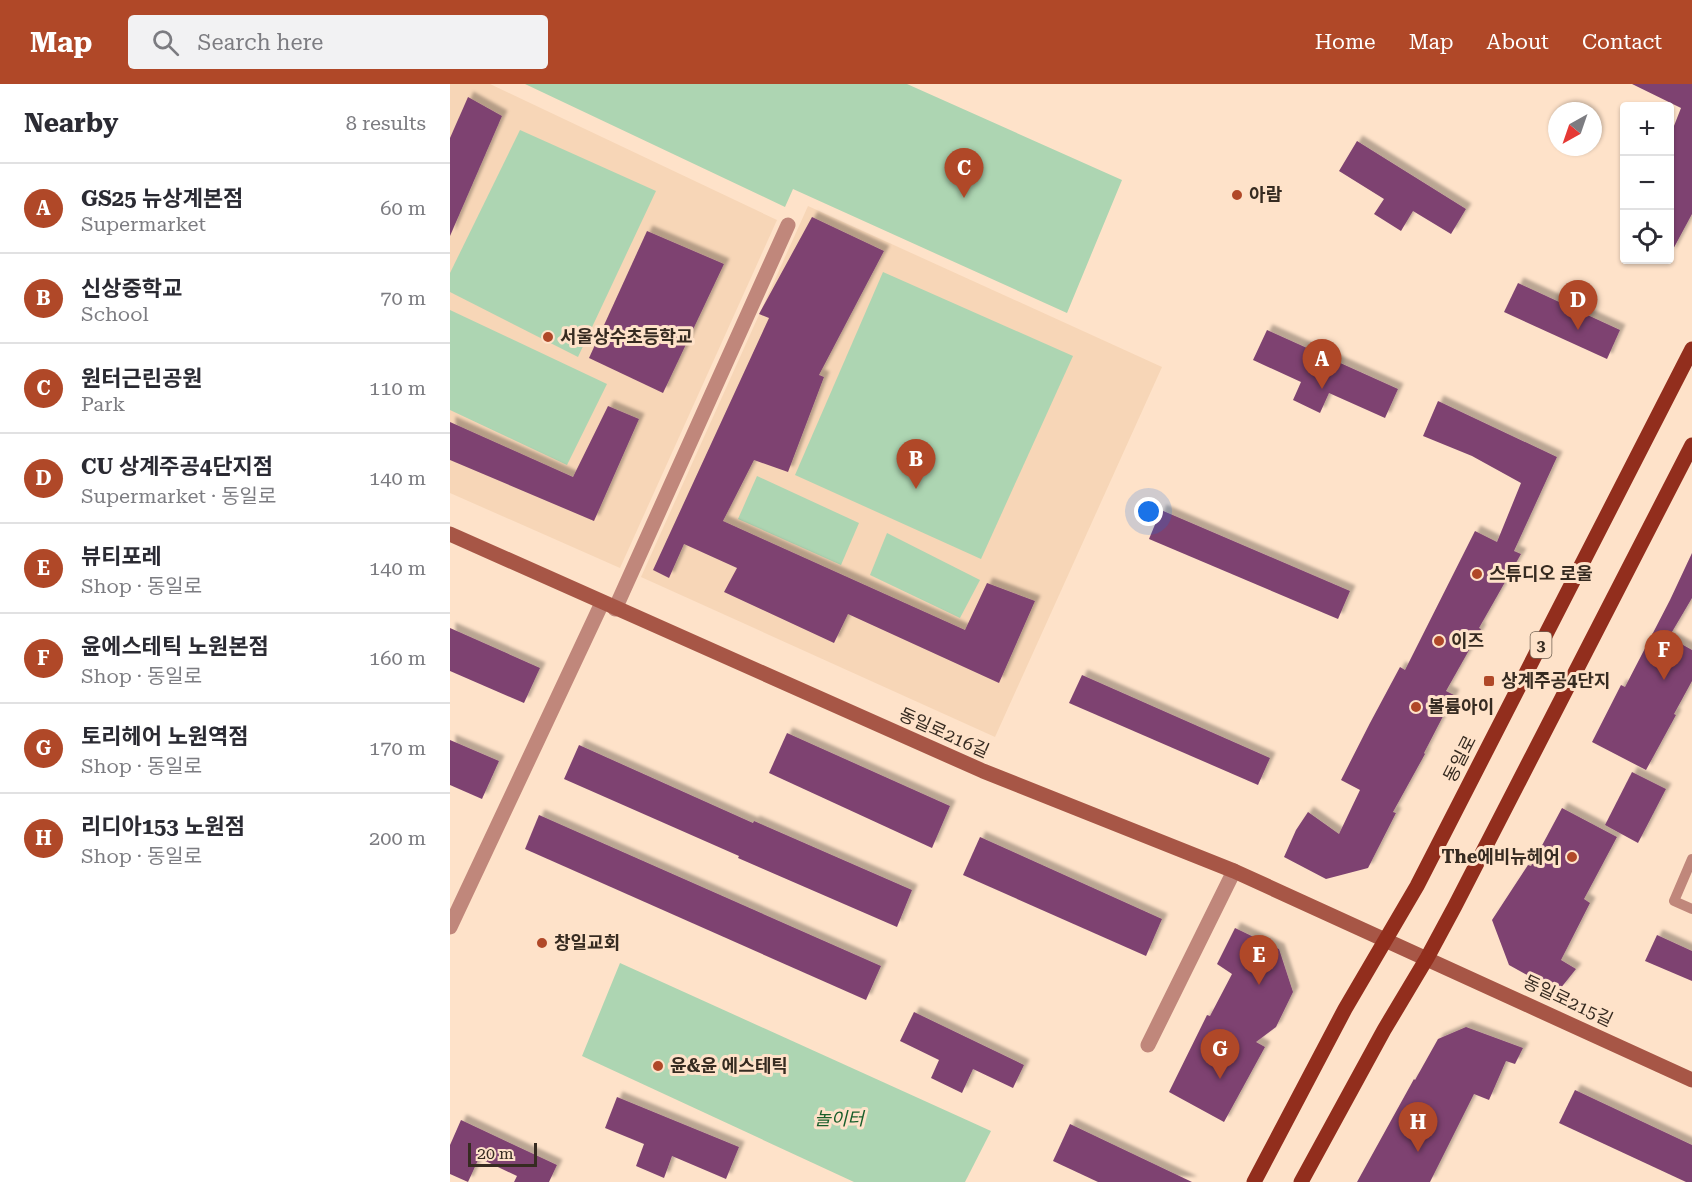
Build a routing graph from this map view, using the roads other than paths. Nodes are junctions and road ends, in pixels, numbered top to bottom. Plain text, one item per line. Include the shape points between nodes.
1 (788, 225) dead end
2 (1692, 349) edge
3 (1692, 445) edge
4 (450, 534) edge
5 (608, 606) junction
6 (1692, 859) edge
7 (1234, 871) junction
8 (1692, 909) edge
9 (450, 927) edge
10 (1386, 940) junction
11 (1427, 958) junction
12 (1148, 1045) dead end
13 (1692, 1080) edge
14 (1254, 1182) edge
15 (1300, 1182) edge

1 - 5 street
2 - 10 main road, 동일로 / 3
3 - 11 main road
4 - 5 street, 동일로216길
5 - 7 street, 동일로216길 via 983,771
5 - 9 street
6 - 8 lane via 1674,901
7 - 10 street, 동일로216길
7 - 12 street
10 - 11 street, 동일로216길
10 - 14 main road, 동일로 / 3
11 - 13 street, 동일로215길
11 - 15 main road

